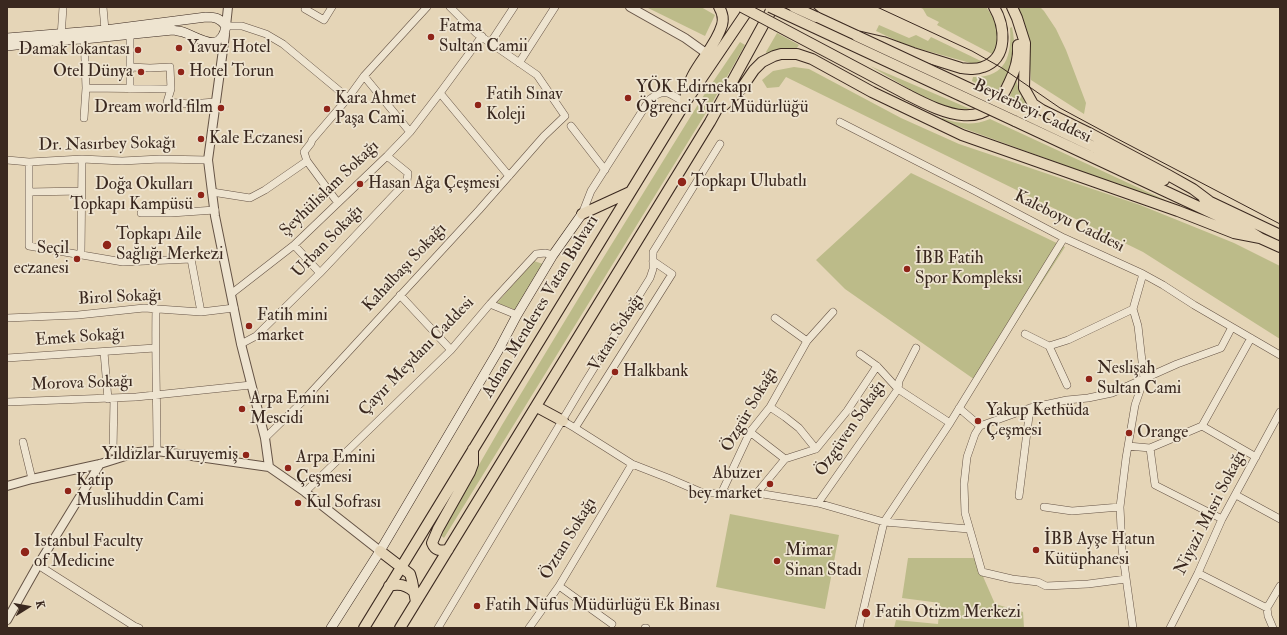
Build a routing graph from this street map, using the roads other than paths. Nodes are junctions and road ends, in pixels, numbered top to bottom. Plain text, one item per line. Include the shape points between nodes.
1 (63, 7) edge
2 (103, 7) edge
3 (228, 7) edge
4 (332, 7) edge
5 (427, 7) edge
6 (450, 7) edge
7 (514, 7) edge
8 (555, 7) edge
9 (630, 7) edge
10 (719, 7) edge
11 (742, 7) edge
12 (750, 7) edge
13 (770, 7) edge
14 (773, 7) edge
15 (794, 7) edge
16 (804, 7) edge
17 (994, 7) edge
18 (1008, 7) edge
19 (1012, 7) edge
20 (306, 8) edge
21 (816, 17) junction
22 (105, 30) junction
23 (226, 31) junction
24 (130, 34) junction
25 (84, 35) junction
26 (61, 36) junction
27 (482, 36) junction
28 (857, 36) junction
29 (7, 38) edge
30 (491, 42) junction
31 (7, 46) edge
32 (706, 52) junction
33 (519, 63) junction
34 (130, 67) junction
35 (364, 76) junction
36 (86, 88) junction
37 (130, 88) junction
38 (170, 89) junction
39 (440, 94) junction
40 (348, 98) junction
41 (215, 102) junction
42 (685, 103) junction
43 (717, 110) junction
44 (1016, 116) junction
45 (84, 118) dead end
46 (840, 122) dead end
47 (571, 126) dead end
48 (410, 132) junction
49 (720, 144) dead end
50 (387, 156) junction
51 (82, 159) junction
52 (7, 160) edge
53 (208, 160) junction
54 (308, 161) junction
55 (29, 162) junction
56 (605, 170) junction
57 (509, 176) junction
58 (81, 191) junction
59 (29, 192) junction
60 (212, 192) junction
61 (630, 192) junction
62 (1209, 201) junction
63 (338, 202) junction
64 (215, 210) junction
65 (141, 213) dead end
66 (582, 214) junction
67 (1280, 235) edge
68 (1064, 238) junction
69 (1260, 238) junction
70 (294, 245) junction
71 (1276, 246) edge
72 (81, 254) junction
73 (553, 255) junction
74 (1280, 255) edge
75 (653, 261) junction
76 (320, 273) junction
77 (1143, 274) junction
78 (232, 294) junction
79 (400, 295) junction
80 (490, 304) junction
81 (234, 308) junction
82 (156, 309) junction
83 (1133, 309) junction
84 (201, 312) junction
85 (833, 312) dead end
86 (517, 315) junction
87 (7, 318) edge
88 (775, 318) dead end
89 (1232, 327) junction
90 (1025, 334) dead end
91 (1251, 338) junction
92 (807, 341) junction
93 (241, 344) junction
94 (1049, 346) junction
95 (155, 348) junction
96 (916, 348) dead end
97 (451, 350) junction
98 (104, 352) junction
99 (860, 354) dead end
100 (1280, 355) edge
101 (7, 358) edge
102 (877, 366) junction
103 (1144, 379) junction
104 (251, 385) junction
105 (1067, 385) dead end
106 (898, 389) junction
107 (157, 395) junction
108 (111, 398) junction
109 (7, 402) edge
110 (537, 407) junction
111 (770, 407) junction
112 (959, 408) junction
113 (1030, 408) junction
114 (1280, 412) edge
115 (563, 421) junction
116 (950, 423) junction
117 (1277, 425) edge
118 (980, 426) junction
119 (1202, 426) junction
120 (575, 428) junction
121 (750, 432) junction
122 (265, 438) junction
123 (23, 442) dead end
124 (1128, 446) junction
125 (1150, 448) junction
126 (816, 449) junction
127 (473, 450) junction
128 (113, 451) dead end
129 (157, 451) junction
130 (1256, 457) junction
131 (785, 459) junction
132 (100, 464) junction
133 (632, 464) junction
134 (269, 467) junction
135 (32, 479) junction
136 (7, 486) edge
137 (305, 492) junction
138 (757, 493) junction
139 (721, 494) junction
140 (1236, 495) junction
141 (1019, 496) dead end
142 (818, 503) junction
143 (1044, 507) dead end
144 (1120, 507) junction
145 (1222, 519) junction
146 (1280, 519) edge
147 (884, 522) junction
148 (969, 529) junction
149 (448, 550) junction
150 (380, 551) junction
151 (38, 565) junction
152 (401, 567) junction
153 (1198, 573) junction
154 (1126, 579) junction
155 (389, 586) junction
156 (559, 586) junction
157 (1280, 586) edge
158 (414, 592) junction
159 (416, 602) junction
160 (1267, 608) junction
161 (7, 620) edge
162 (612, 624) dead end
163 (140, 628) edge
164 (332, 628) edge
165 (364, 628) edge
166 (400, 628) edge
167 (438, 628) edge
168 (529, 628) edge
169 (859, 628) edge
170 (1133, 628) edge
171 (1170, 628) edge
172 (1273, 628) edge

1 - 26 street
2 - 22 street
3 - 23 street
4 - 20 street via 324,20
5 - 35 street
6 - 27 street
7 - 30 street
8 - 33 street
9 - 32 street
10 - 32 main road via 722,12 722,24
11 - 18 main road, bridge via 908,95 943,112 964,116 979,114 992,107 1001,97 1013,74 1019,52 1018,38
12 - 42 main road, Adnan Menderes Vatan Bulvarı
13 - 44 main road, Beylerbeyi Caddesi, bridge
14 - 43 main road
15 - 21 main road, bridge
16 - 21 main road, bridge
17 - 28 main road, bridge via 1003,33 1001,49 994,61 977,69 961,68
19 - 62 main road via 1024,43 1024,88 1033,104 1168,175
21 - 28 main road, Beylerbeyi Caddesi
22 - 23 main road via 214,17 223,21
22 - 25 main road
23 - 24 main road via 221,39 208,43 182,31
23 - 40 street via 242,26 266,34 283,44
23 - 41 street
24 - 25 main road
24 - 34 street
25 - 26 main road
25 - 36 street
26 - 29 main road
26 - 31 main road
27 - 30 street
27 - 39 street, Şeyhülislam Sokağı
28 - 44 main road, Beylerbeyi Caddesi, bridge
30 - 33 street
32 - 42 main road via 692,76
33 - 57 street, Kahalbaşı Sokağı via 537,75 565,116
34 - 37 street
34 - 38 street via 170,67
35 - 40 street
35 - 48 street
36 - 37 street
36 - 45 street
37 - 38 street
38 - 41 street via 167,102
39 - 48 street, Şeyhülislam Sokağı
39 - 57 street
40 - 54 street via 304,152
41 - 53 street
42 - 56 street via 663,92 650,99
42 - 61 main road, Adnan Menderes Vatan Bulvarı
43 - 69 main road via 729,102 762,62 781,54 797,54 812,59 872,92 962,135 1234,232
43 - 110 main road
44 - 62 main road, Beylerbeyi Caddesi
44 - 69 main road, Beylerbeyi Caddesi
46 - 68 street, Kaleboyu Caddesi
47 - 56 street
48 - 50 street, Şeyhülislam Sokağı
49 - 75 street via 653,252
50 - 63 street, Şeyhülislam Sokağı
50 - 76 street, Urban Sokağı via 408,173 407,181
51 - 53 street, Dr. Nasırbey Sokağı
51 - 55 street, Dr. Nasırbey Sokağı
51 - 58 street
52 - 55 street, Dr. Nasırbey Sokağı
53 - 60 street
54 - 60 street via 250,198
54 - 63 street
55 - 59 street
56 - 66 street via 591,192
57 - 79 street, Kahalbaşı Sokağı
58 - 59 street
58 - 72 street
59 - 72 street via 29,246
60 - 64 street
61 - 66 main road
61 - 127 main road, Adnan Menderes Vatan Bulvarı
62 - 67 main road, Beylerbeyi Caddesi
63 - 70 street, Şeyhülislam Sokağı
64 - 65 street via 171,214
64 - 78 street
66 - 73 main road
68 - 77 street, Kaleboyu Caddesi
68 - 112 street
69 - 71 main road, Beylerbeyi Caddesi
70 - 76 street
70 - 78 street, Şeyhülislam Sokağı
71 - 74 main road via 1275,250
72 - 84 street via 123,262 191,259
73 - 80 street, Çayır Meydanı Caddesi via 536,254
73 - 86 main road
75 - 115 street via 650,278
75 - 120 street, Vatan Sokağı via 672,274
76 - 93 street, Urban Sokağı via 256,336
77 - 83 street
77 - 89 street, Kaleboyu Caddesi
78 - 81 street
79 - 97 street
79 - 122 street, Kahalbaşı Sokağı via 304,401
80 - 86 street
80 - 97 street, Çayır Meydanı Caddesi
81 - 84 street, Birol Sokağı
81 - 93 street
82 - 84 street, Birol Sokağı
82 - 87 street, Birol Sokağı
82 - 95 street
83 - 94 street via 1068,340
83 - 103 street via 1138,326
85 - 92 street, Özgür Sokağı
86 - 150 main road
88 - 92 street
89 - 91 street, Kaleboyu Caddesi
89 - 103 street via 1221,348
90 - 94 street
91 - 100 street, Kaleboyu Caddesi
91 - 119 street
92 - 111 street, Özgür Sokağı
93 - 104 street
94 - 105 street
95 - 98 street, Emek Sokağı
95 - 107 street
96 - 106 street, Özgüven Sokağı via 899,381
97 - 137 street, Çayır Meydanı Caddesi
98 - 101 street, Emek Sokağı
98 - 108 street
99 - 102 street
102 - 106 street
102 - 126 street via 847,411
103 - 113 street via 1112,393
103 - 124 street via 1135,404
104 - 107 street, Morova Sokağı
104 - 122 street
106 - 116 street
106 - 142 street, Özgüven Sokağı
107 - 108 street, Morova Sokağı
107 - 129 street
108 - 109 street, Morova Sokağı
108 - 128 street
110 - 115 main road
110 - 149 main road
111 - 121 street, Özgür Sokağı
111 - 126 street via 799,428
112 - 116 street
112 - 118 street
113 - 118 street
113 - 141 street
114 - 117 street, Niyazi Mısri Sokağı
115 - 120 street
115 - 167 street
116 - 147 street
117 - 130 street, Niyazi Mısri Sokağı
118 - 148 street via 967,457 964,484 965,513
119 - 125 street
119 - 130 street
120 - 133 street
121 - 131 street
121 - 139 street, Özgür Sokağı
122 - 134 street
123 - 135 street
124 - 125 street
124 - 144 street
125 - 145 street via 1154,485
126 - 131 street
127 - 149 main road via 470,472 432,543 438,550
127 - 152 main road, Adnan Menderes Vatan Bulvarı
129 - 132 street via 138,452
129 - 134 street
130 - 140 street, Niyazi Mısri Sokağı
131 - 138 street
132 - 135 street
132 - 151 street
133 - 139 street via 704,493
133 - 156 street, Öztan Sokağı
134 - 137 street
135 - 136 street
137 - 150 street
138 - 139 street
138 - 142 street
140 - 145 street, Niyazi Mısri Sokağı
140 - 146 street
142 - 147 street
143 - 144 street via 1072,510
144 - 154 street
145 - 153 street, Niyazi Mısri Sokağı
147 - 148 street
147 - 169 street
148 - 154 street via 982,572 1038,582 1046,586
149 - 159 main road
150 - 152 main road
150 - 164 main road
151 - 161 street
151 - 163 street
152 - 155 main road, Adnan Menderes Vatan Bulvarı
152 - 158 main road via 410,574
153 - 160 street
153 - 171 street, Niyazi Mısri Sokağı
154 - 170 street
155 - 158 main road via 403,585
155 - 165 main road, Adnan Menderes Vatan Bulvarı
156 - 162 street
156 - 168 street, Öztan Sokağı
157 - 160 street
158 - 159 main road
159 - 166 main road
160 - 172 street

